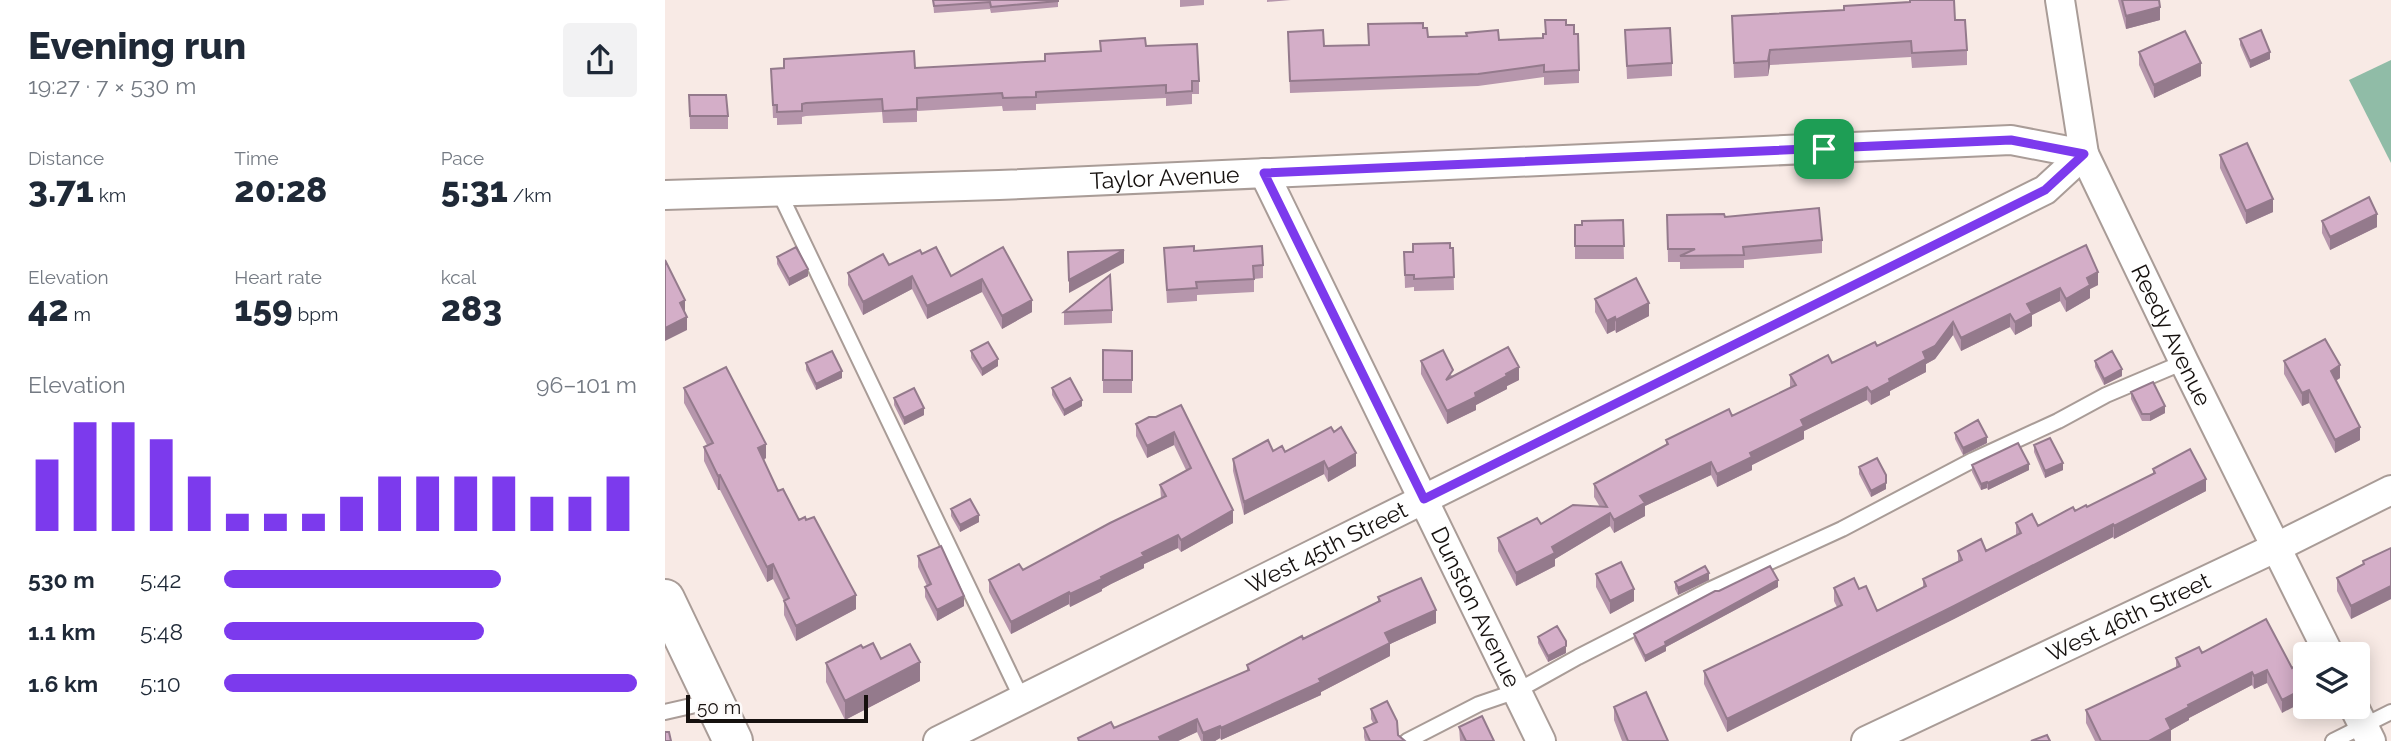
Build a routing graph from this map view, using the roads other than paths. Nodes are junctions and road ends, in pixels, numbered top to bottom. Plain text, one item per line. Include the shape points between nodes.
1 (2060, 0) edge
2 (2084, 154) junction
3 (1264, 173) junction
4 (779, 192) junction
5 (665, 195) edge
6 (2183, 362) junction
7 (2391, 490) edge
8 (1424, 499) junction
9 (2277, 547) junction
10 (665, 600) edge
11 (2323, 642) edge
12 (1517, 691) junction
13 (1022, 699) junction
14 (714, 700) junction
15 (665, 712) edge
16 (2391, 712) edge
17 (2363, 725) edge
18 (733, 741) edge
19 (938, 741) edge
20 (1407, 741) edge
21 (1541, 741) edge
22 (1866, 741) edge
23 (2333, 741) edge

1 - 2 street, Reedy Avenue
2 - 3 street, Taylor Avenue via 2011,140
2 - 6 street, Reedy Avenue
2 - 8 street, West 45th Street via 2045,190
3 - 4 street, Taylor Avenue
3 - 8 street, Dunston Avenue
4 - 5 street, Taylor Avenue
4 - 13 lane
6 - 9 street, Reedy Avenue
6 - 12 lane via 2106,395 1842,529 1711,589
7 - 9 street, West 46th Street
8 - 12 street, Dunston Avenue
8 - 13 street, West 45th Street
9 - 11 street, Reedy Avenue
9 - 22 street, West 46th Street
10 - 14 main road
12 - 20 lane via 1479,704
12 - 21 street, Dunston Avenue
13 - 19 street, West 45th Street
14 - 15 lane
14 - 18 main road
16 - 17 lane
17 - 23 lane

